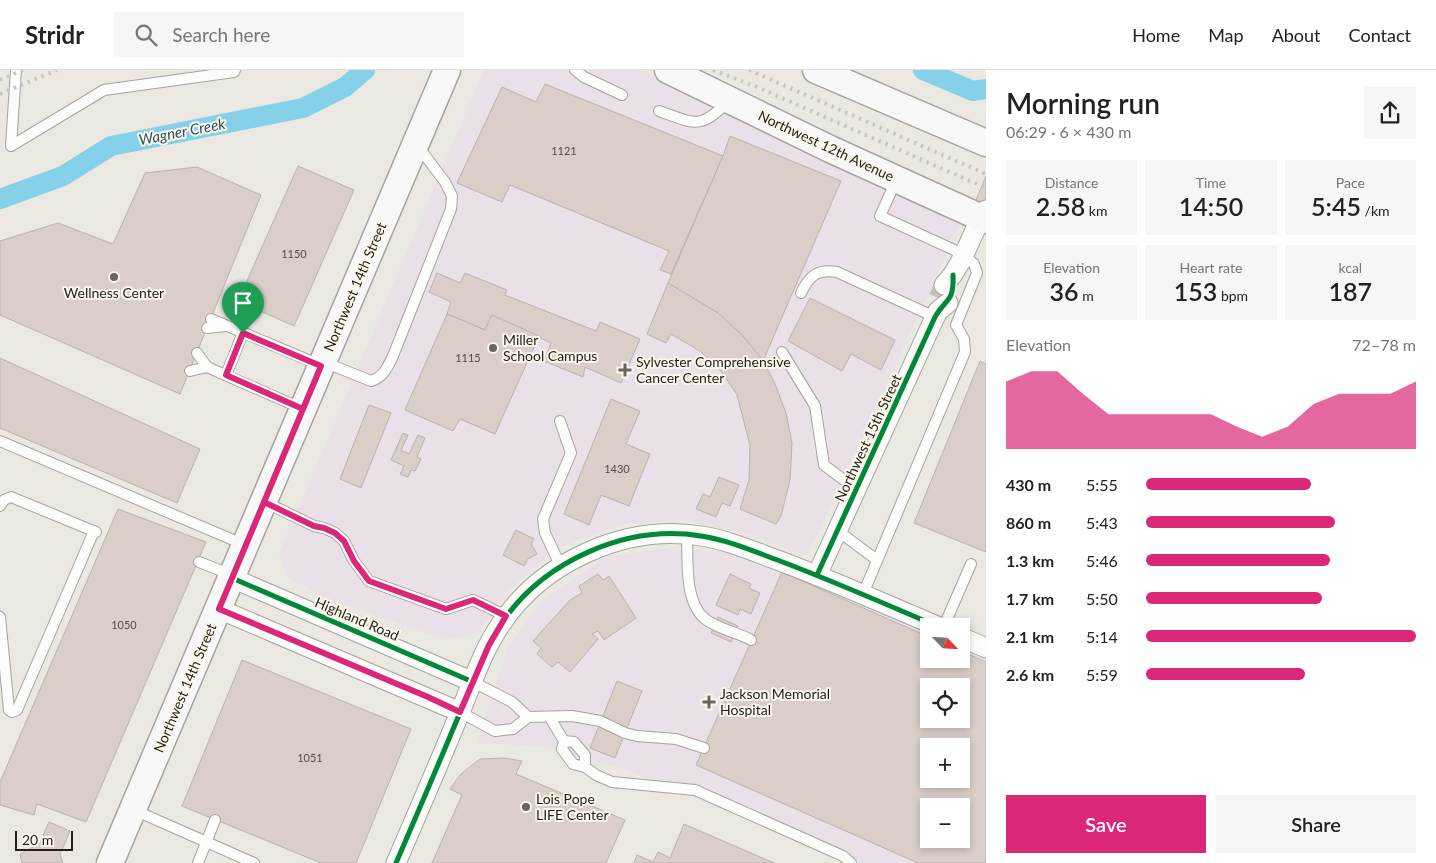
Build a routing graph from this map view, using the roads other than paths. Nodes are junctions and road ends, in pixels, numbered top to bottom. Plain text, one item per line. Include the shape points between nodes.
1 (16, 70) edge
2 (447, 70) edge
3 (575, 70) edge
4 (668, 70) edge
5 (816, 70) edge
6 (237, 71) edge
7 (186, 74) edge
8 (622, 95) dead end
9 (730, 100) junction
10 (659, 111) dead end
11 (416, 143) junction
12 (986, 143) edge
13 (897, 180) junction
14 (984, 216) edge
15 (963, 254) junction
16 (801, 293) dead end
17 (944, 297) junction
18 (226, 325) junction
19 (243, 333) junction
20 (782, 352) dead end
21 (197, 354) dead end
22 (322, 364) junction
23 (207, 367) junction
24 (190, 371) dead end
25 (226, 375) junction
26 (303, 409) junction
27 (560, 421) dead end
28 (0, 441) edge
29 (857, 490) junction
30 (264, 502) junction
31 (0, 506) edge
32 (838, 531) junction
33 (687, 534) junction
34 (246, 545) junction
35 (877, 560) junction
36 (199, 562) dead end
37 (971, 564) dead end
38 (561, 566) junction
39 (817, 575) junction
40 (233, 577) junction
41 (863, 594) junction
42 (219, 609) junction
43 (506, 616) junction
44 (0, 617) edge
45 (947, 618) edge
46 (920, 619) edge
47 (751, 640) dead end
48 (970, 641) edge
49 (986, 648) edge
50 (473, 682) junction
51 (460, 712) junction
52 (528, 717) junction
53 (550, 718) junction
54 (704, 748) dead end
55 (133, 809) junction
56 (215, 820) dead end
57 (208, 842) junction
58 (110, 863) edge
59 (198, 863) edge
60 (254, 863) edge
61 (396, 863) edge
62 (851, 863) edge

1 - 7 lane via 11,146 104,90
2 - 11 main road, Northwest 14th Street
3 - 8 lane
4 - 9 main road, Northwest 12th Avenue
5 - 12 main road
6 - 7 lane
9 - 10 lane via 702,121 691,122
9 - 13 main road, Northwest 12th Avenue
11 - 22 main road, Northwest 14th Street
11 - 22 lane via 445,182 452,196 451,209 393,356 384,373 371,381
13 - 14 main road, Northwest 12th Avenue
13 - 15 lane via 880,216
14 - 15 street, Northwest 15th Street
15 - 17 street, Northwest 15th Street
15 - 35 lane via 974,264 977,273 956,324 964,339 965,352
16 - 17 lane via 813,276 828,270
17 - 29 street, Northwest 15th Street
18 - 18 lane via 211,319
18 - 19 lane
19 - 22 lane
19 - 25 lane
20 - 29 lane via 815,406 824,465
21 - 23 lane
22 - 26 main road, Northwest 14th Street
23 - 24 lane
23 - 25 lane
25 - 26 lane
26 - 30 main road, Northwest 14th Street
27 - 38 lane via 571,454 543,519
28 - 34 lane
29 - 32 street, Northwest 15th Street
30 - 34 main road, Northwest 14th Street
30 - 43 lane via 335,533 344,541 369,581 446,609 473,600
31 - 44 lane via 11,497 95,532 17,710 12,712 9,710
32 - 35 lane
32 - 39 street, Northwest 15th Street
33 - 38 street via 659,534 617,541
33 - 39 street via 756,552
33 - 47 lane via 693,604 706,620
34 - 40 main road, Northwest 14th Street
35 - 41 lane
36 - 40 lane
37 - 45 lane
38 - 43 street via 533,588
39 - 41 street
40 - 42 main road, Northwest 14th Street
40 - 50 street, Highland Road
41 - 46 street
42 - 51 street
42 - 55 main road, Northwest 14th Street
43 - 50 street
48 - 49 street
50 - 51 street
50 - 52 lane via 512,702
51 - 52 lane via 495,730 513,729
51 - 61 street
52 - 53 lane
53 - 54 lane via 591,718 637,736 676,739
53 - 62 lane via 564,741 574,742 585,755 586,767 596,775 612,782 695,790 843,856
55 - 57 lane
55 - 58 main road, Northwest 14th Street
56 - 57 lane
57 - 59 lane
57 - 60 lane

